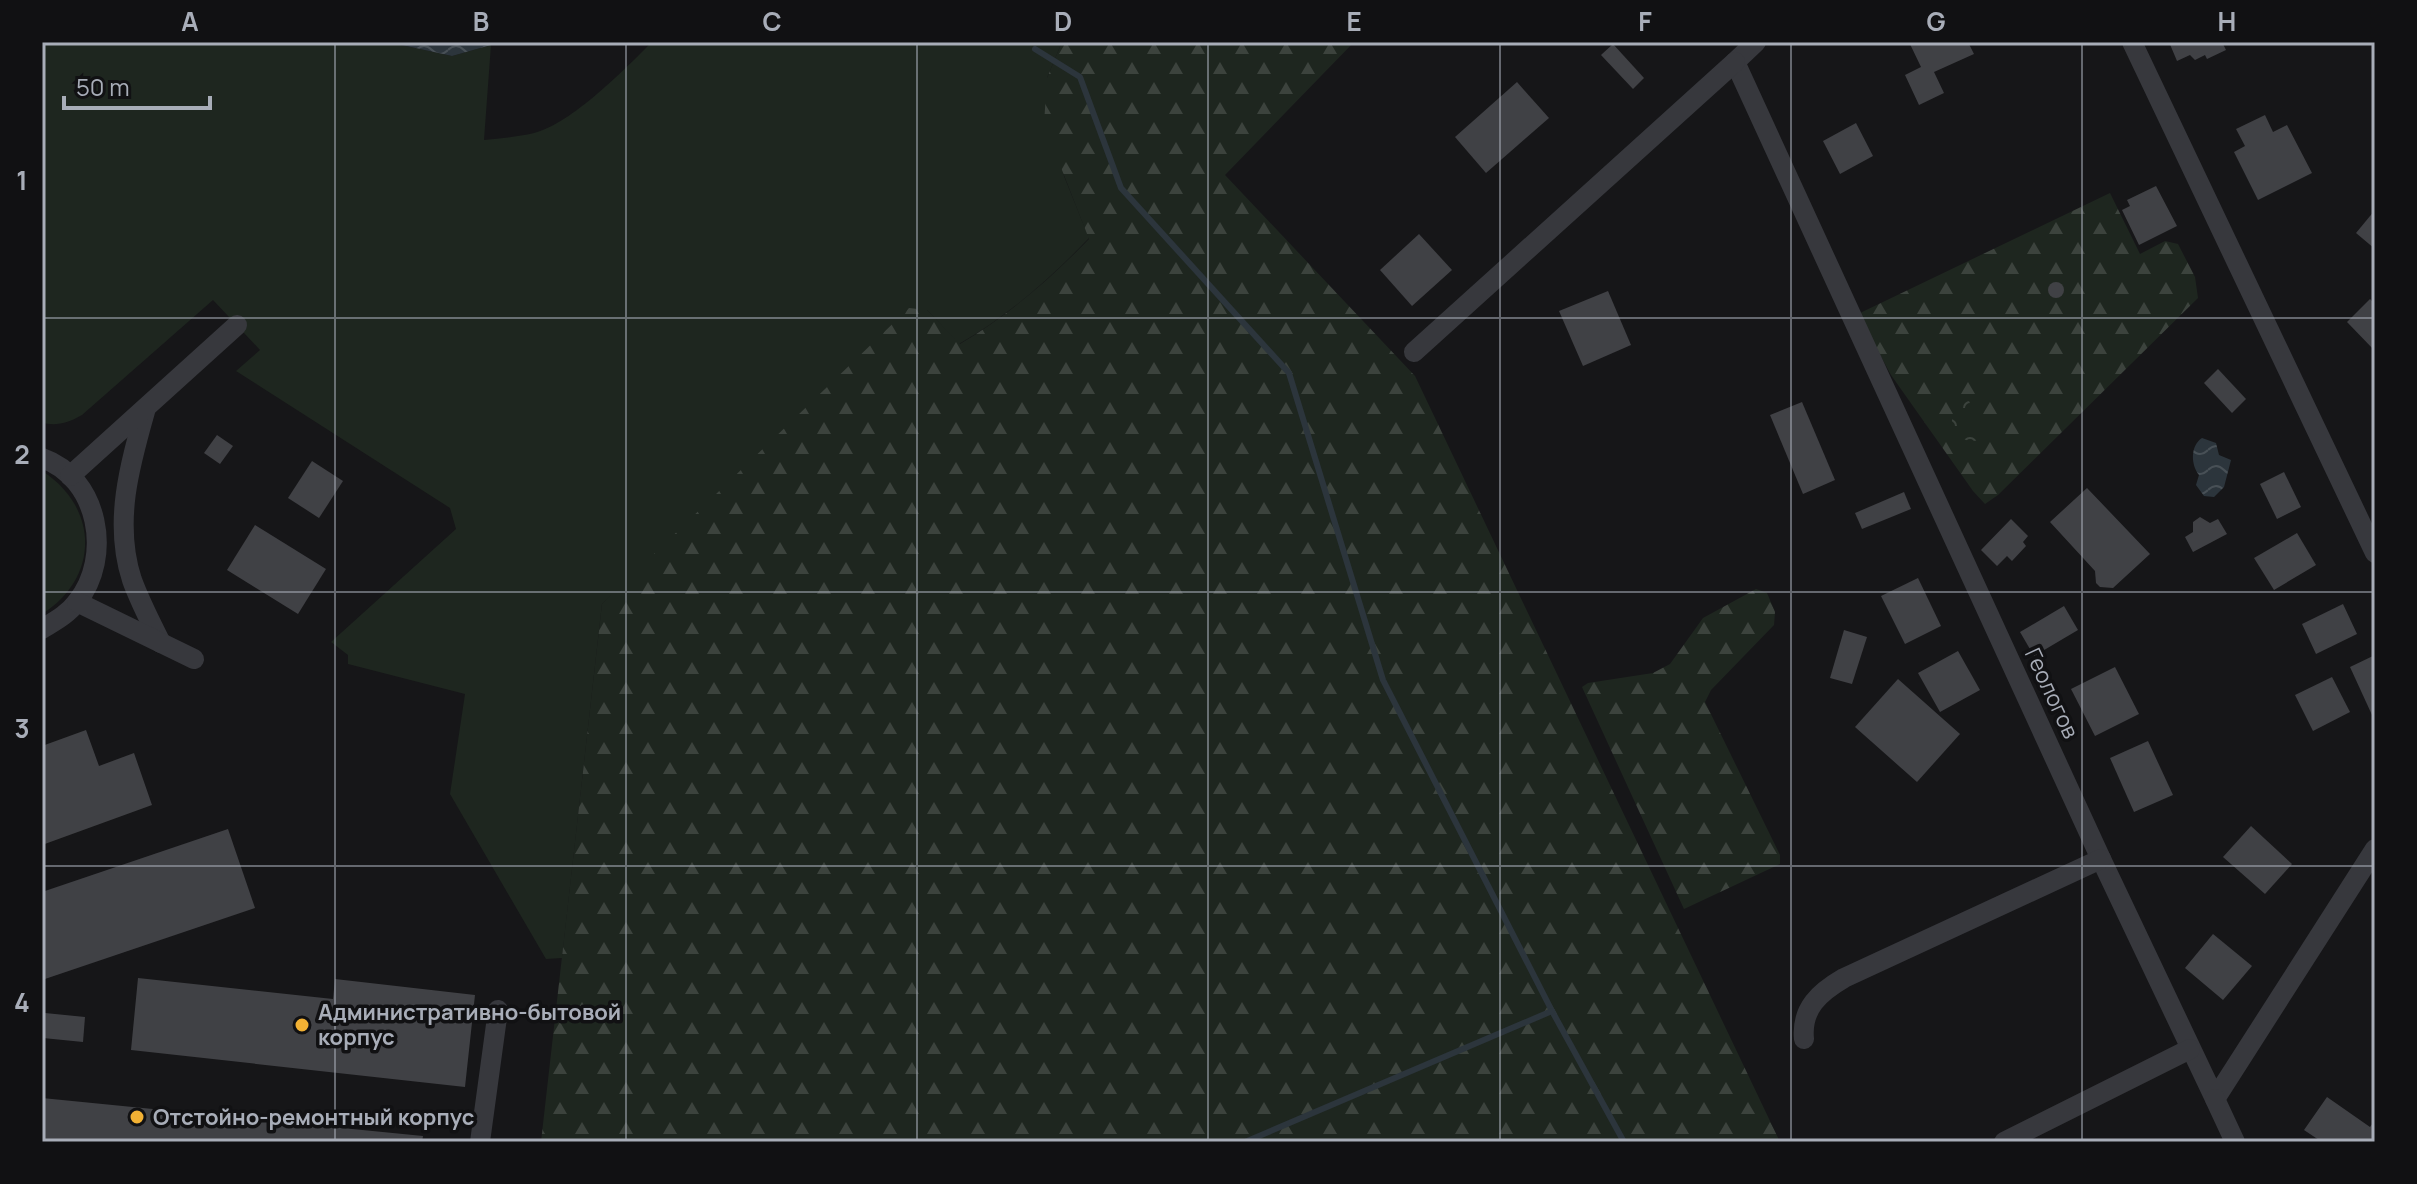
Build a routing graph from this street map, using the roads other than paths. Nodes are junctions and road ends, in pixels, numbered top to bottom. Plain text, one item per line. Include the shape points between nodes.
1 (1756, 42) edge
2 (2132, 42) edge
3 (1735, 62) junction
4 (237, 325) dead end
5 (1414, 352) dead end
6 (146, 408) junction
7 (42, 458) edge
8 (70, 476) junction
9 (2375, 553) edge
10 (77, 602) junction
11 (42, 629) edge
12 (161, 643) junction
13 (194, 659) dead end
14 (2375, 849) edge
15 (2101, 859) junction
16 (498, 1010) dead end
17 (1804, 1039) dead end
18 (2190, 1049) junction
19 (2215, 1099) junction
20 (480, 1142) edge
21 (2004, 1142) edge
22 (2235, 1142) edge

1 - 3 street
2 - 9 street
3 - 5 street
3 - 15 street, Геологов
4 - 6 street
6 - 8 street
6 - 12 street via 127,477 126,547 132,581
7 - 8 street
8 - 10 street via 84,495 98,538 89,583
10 - 11 street
10 - 12 street
12 - 13 street
14 - 19 street
15 - 17 street via 1822,990 1803,1025
15 - 18 street, Геологов
16 - 20 street
18 - 19 street, Геологов
18 - 21 street
19 - 22 street, Геологов

